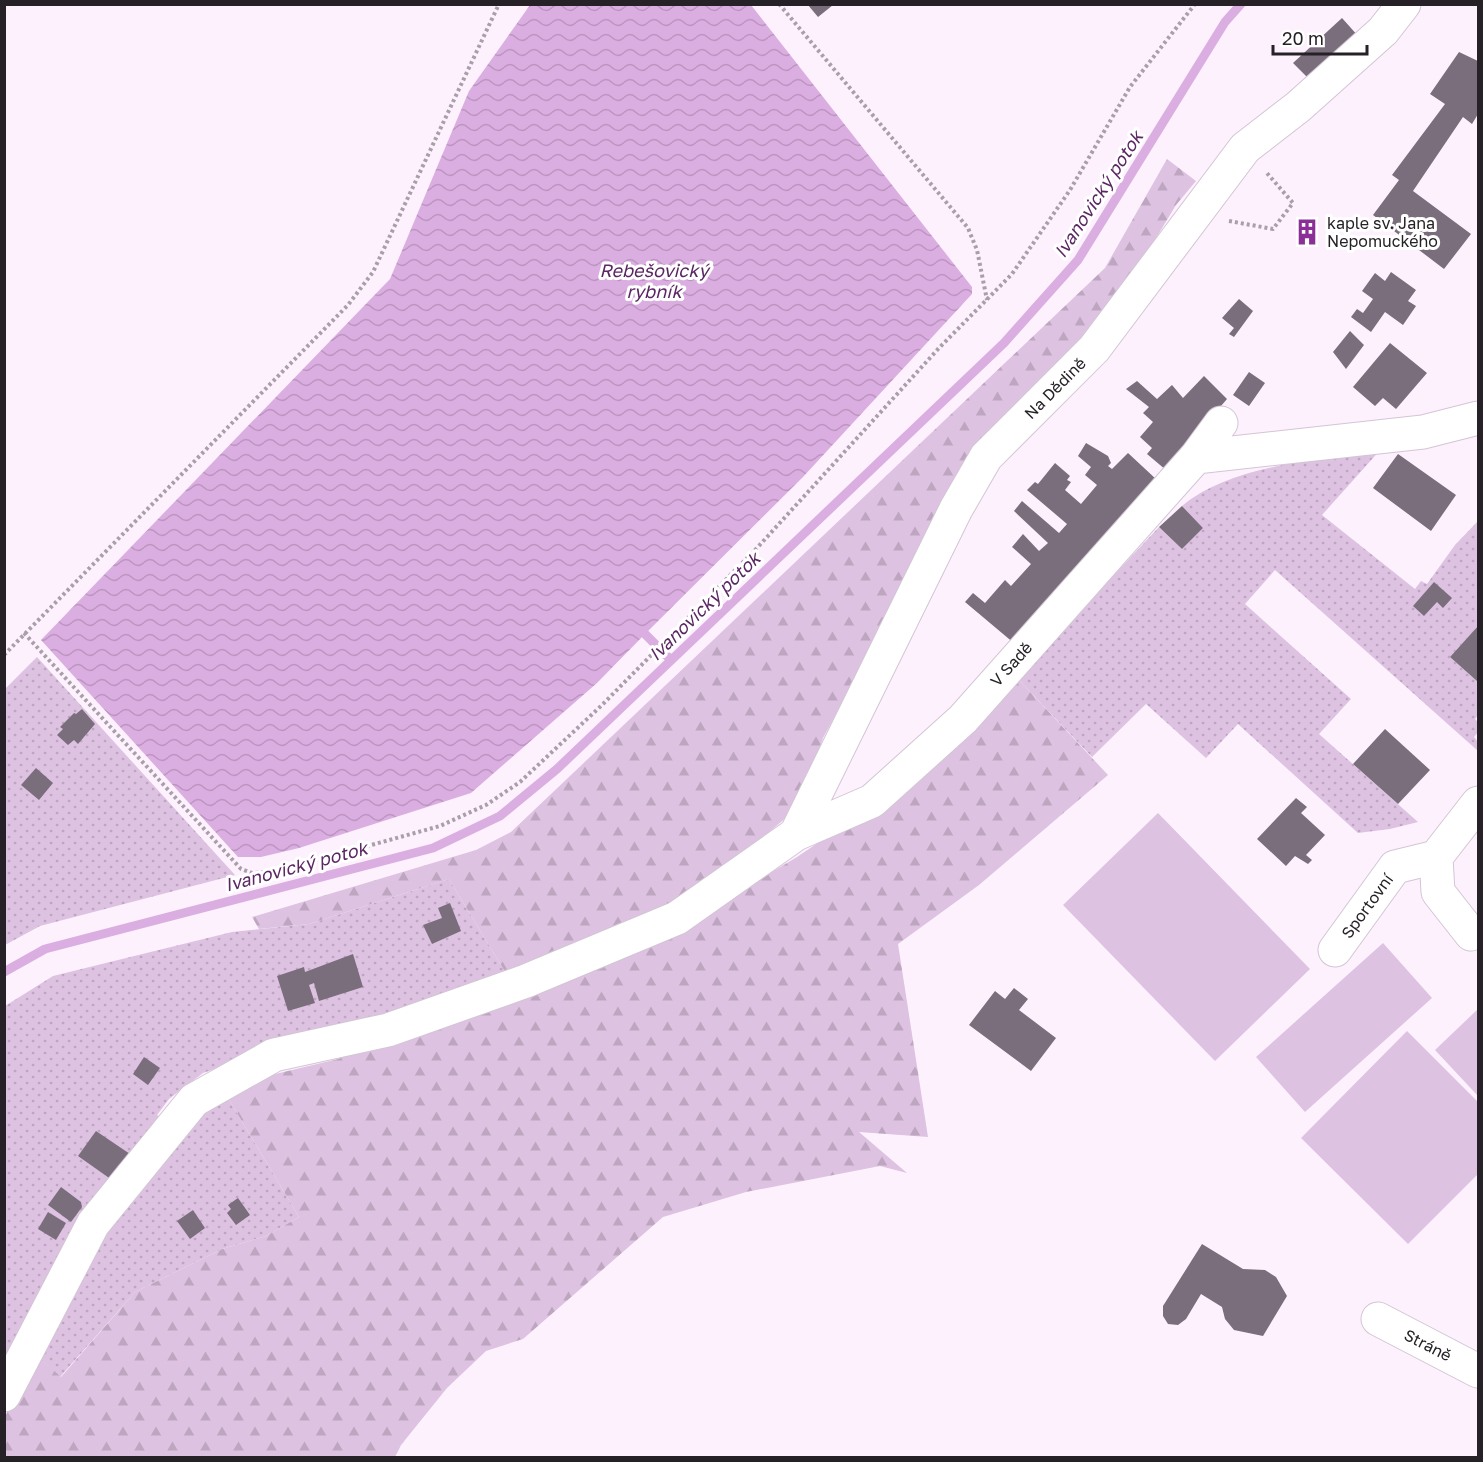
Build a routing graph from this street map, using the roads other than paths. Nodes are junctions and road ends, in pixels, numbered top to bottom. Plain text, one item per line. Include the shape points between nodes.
1 (1404, 4) edge
2 (1479, 418) edge
3 (1221, 423) dead end
4 (1196, 457) junction
5 (1479, 803) edge
6 (796, 834) junction
7 (1436, 857) junction
8 (1471, 934) dead end
9 (1335, 950) dead end
10 (1378, 1319) dead end
11 (1479, 1371) edge
12 (4, 1395) edge

1 - 6 street, Na Dědině via 1383,31 1298,107 1245,148 1094,349 986,457 956,509
2 - 4 street via 1423,432
3 - 4 street, V Sadě
4 - 6 street, V Sadě via 963,719 872,801
5 - 7 street
6 - 12 street, V Sadě via 677,918 526,981 388,1030 274,1055 194,1100 93,1224
7 - 8 street via 1438,891
7 - 9 street, Sportovní via 1395,867
10 - 11 street, Stráně

